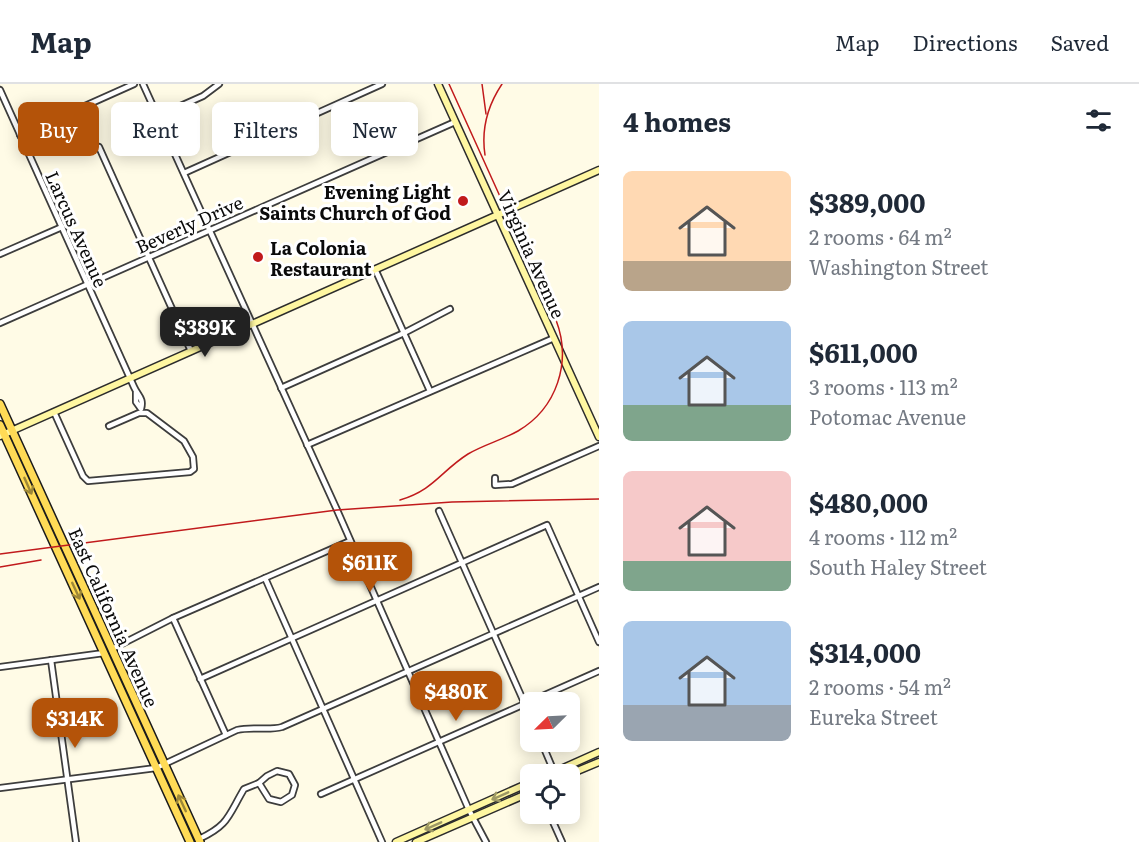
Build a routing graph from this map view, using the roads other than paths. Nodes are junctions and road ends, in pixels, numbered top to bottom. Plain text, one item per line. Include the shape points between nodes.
1 (134, 84) edge
2 (143, 84) edge
3 (219, 84) edge
4 (382, 84) edge
5 (438, 84) edge
6 (0, 90) edge
7 (94, 102) edge
8 (151, 102) edge
9 (190, 102) edge
10 (455, 122) junction
11 (18, 130) edge
12 (99, 147) dead end
13 (30, 156) edge
14 (176, 156) edge
15 (599, 170) edge
16 (184, 173) junction
17 (499, 216) junction
18 (62, 227) junction
19 (210, 230) junction
20 (0, 254) edge
21 (148, 257) junction
22 (375, 269) junction
23 (87, 284) junction
24 (450, 309) dead end
25 (0, 323) edge
26 (252, 324) junction
27 (404, 333) junction
28 (554, 338) junction
29 (191, 351) junction
30 (130, 378) junction
31 (281, 388) junction
32 (430, 391) junction
33 (0, 404) edge
34 (142, 411) junction
35 (54, 412) junction
36 (0, 425) edge
37 (109, 426) dead end
38 (12, 430) junction
39 (2, 435) edge
40 (599, 437) edge
41 (308, 446) junction
42 (599, 446) edge
43 (495, 478) dead end
44 (439, 511) dead end
45 (350, 541) junction
46 (462, 563) junction
47 (265, 578) junction
48 (599, 586) edge
49 (579, 596) junction
50 (378, 602) junction
51 (173, 618) junction
52 (494, 633) junction
53 (292, 639) junction
54 (599, 642) edge
55 (111, 649) junction
56 (104, 653) junction
57 (51, 660) junction
58 (0, 667) edge
59 (408, 671) junction
60 (599, 671) edge
61 (200, 679) junction
62 (552, 692) edge
63 (520, 693) edge
64 (520, 706) edge
65 (323, 709) junction
66 (226, 735) junction
67 (440, 741) junction
68 (599, 752) edge
69 (599, 762) edge
70 (164, 764) junction
71 (573, 764) edge
72 (156, 768) junction
73 (580, 770) edge
74 (68, 779) junction
75 (354, 779) junction
76 (259, 783) junction
77 (520, 787) edge
78 (0, 788) edge
79 (321, 794) dead end
80 (520, 797) edge
81 (469, 810) junction
82 (473, 817) junction
83 (554, 824) edge
84 (414, 834) junction
85 (199, 840) edge
86 (76, 842) edge
87 (190, 842) edge
88 (382, 842) edge
89 (396, 842) edge
90 (417, 842) edge
91 (486, 842) edge
92 (562, 842) edge

1 - 7 street
2 - 8 street
3 - 9 street
4 - 16 street
5 - 10 street, Virginia Avenue
6 - 11 street, Larcus Avenue
10 - 17 street, Virginia Avenue
10 - 19 street, Beverly Drive
12 - 21 street
13 - 18 street, Larcus Avenue
14 - 16 street
15 - 17 street
16 - 19 street
17 - 22 street
17 - 28 street, Virginia Avenue
18 - 20 street
18 - 23 street, Larcus Avenue
19 - 21 street, Beverly Drive
19 - 26 street
21 - 23 street, Beverly Drive
21 - 29 street
22 - 26 street
22 - 27 street
23 - 25 street, Beverly Drive
23 - 30 street, Larcus Avenue
24 - 27 street
26 - 29 street
26 - 31 street
27 - 31 street
27 - 32 street
28 - 32 street
28 - 40 street, Virginia Avenue
29 - 30 street
30 - 34 street, Larcus Avenue
30 - 35 street
31 - 41 street
32 - 41 street
33 - 38 main road, East California Avenue
34 - 35 street via 184,441 194,462 192,472 88,481
34 - 37 street
35 - 38 street
36 - 39 main road, East California Avenue
38 - 39 street
38 - 55 main road, East California Avenue
39 -> 56 main road, East California Avenue
41 - 45 street
42 - 43 street via 512,484 495,484
44 - 46 street
45 - 47 street
45 - 50 street
46 - 49 street via 547,525
46 - 50 street
46 - 52 street
47 - 51 street
47 - 53 street
48 - 49 street
49 - 52 street
49 - 54 street
50 - 53 street
50 - 59 street
51 - 55 street
51 - 61 street
52 - 59 street
52 - 63 street
53 - 61 street
53 - 65 street
55 - 56 street
55 - 70 main road, East California Avenue
56 - 57 street
56 - 72 main road, East California Avenue
57 - 58 street
57 - 74 street
59 - 65 street
59 - 67 street
60 - 62 street
61 - 66 street
64 - 67 street
65 - 66 street via 282,727 249,728
65 - 75 street
66 - 70 street
67 - 75 street
67 - 81 street
68 - 71 street
69 - 73 street
70 - 72 street
85 -> 70 main road, East California Avenue
72 - 74 street
72 - 87 main road, East California Avenue
74 - 78 street
74 - 86 street
75 - 79 street
75 - 88 street
76 - 76 street via 269,798 277,802 289,798 295,788 292,777 284,771 271,773
76 - 85 street via 244,789 224,825
77 -> 81 street
80 - 82 street
81 - 82 street
81 -> 84 street
82 - 90 street
82 - 91 street
83 - 92 street
84 - 89 street
84 - 90 street

